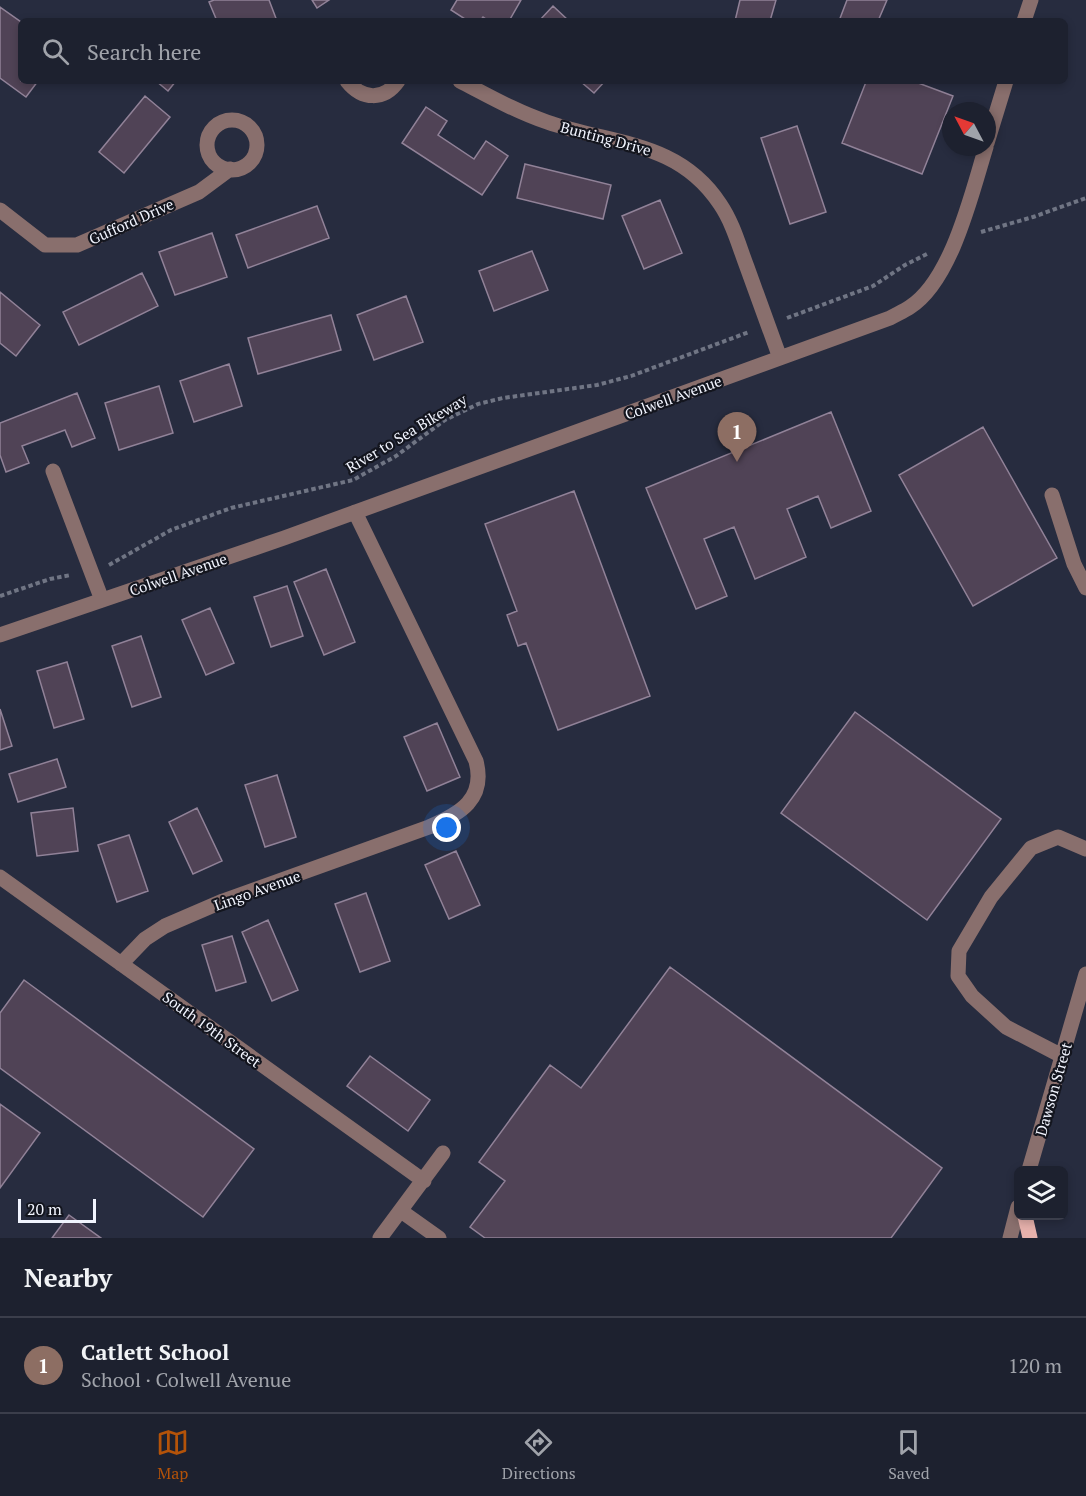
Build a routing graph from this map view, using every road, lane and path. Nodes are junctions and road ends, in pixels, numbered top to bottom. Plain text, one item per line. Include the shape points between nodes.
1 (1031, 0) edge
2 (1025, 18) edge
3 (350, 84) edge
4 (395, 84) edge
5 (466, 84) edge
6 (1005, 84) edge
7 (996, 113) edge
8 (983, 156) edge
9 (230, 169) dead end
10 (1086, 198) edge
11 (0, 210) edge
12 (958, 239) junction
13 (768, 326) junction
14 (780, 358) junction
15 (53, 471) dead end
16 (1052, 495) dead end
17 (355, 513) junction
18 (92, 571) junction
19 (1086, 588) edge
20 (0, 596) edge
21 (102, 600) junction
22 (0, 635) edge
23 (1086, 849) edge
24 (0, 877) edge
25 (121, 964) junction
26 (1086, 974) edge
27 (1062, 1056) junction
28 (443, 1153) dead end
29 (1030, 1166) edge
30 (423, 1180) junction
31 (401, 1211) junction
32 (1015, 1220) edge
33 (1026, 1220) edge
34 (380, 1238) edge
35 (439, 1238) edge
36 (1010, 1238) edge
37 (1030, 1238) edge

1 - 2 street
3 - 4 street via 369,96 386,93
5 - 13 street, Bunting Drive via 520,112 662,153 687,168 704,183 727,216
6 - 7 street, Colwell Avenue
8 - 12 street, Colwell Avenue
9 - 11 street, Gufford Drive via 199,192 77,245 45,245
10 - 12 path
12 - 13 path, River to Sea Bikeway via 873,286
12 - 14 street, Colwell Avenue via 935,279 912,306 890,318
13 - 14 street, Bunting Drive
13 - 18 path, River to Sea Bikeway via 597,386 478,404 445,420 396,456 353,480 231,508 171,530 101,570
14 - 17 street, Colwell Avenue
15 - 18 street
16 - 19 street via 1074,564
17 - 21 street, Colwell Avenue
17 - 25 street, Lingo Avenue via 478,769 477,786 468,804 451,818 165,926 145,939
18 - 20 path, River to Sea Bikeway via 50,579
18 - 21 street
21 - 22 street, Colwell Avenue
23 - 27 street via 1058,837 1031,848 991,897 959,951 958,976 972,996 1006,1027
24 - 25 street, South 19th Street
25 - 30 street, South 19th Street
26 - 27 street, Dawson Street
27 - 29 street, Dawson Street
28 - 30 street
30 - 31 street
31 - 34 street
31 - 35 street
32 - 36 street
33 - 37 main road

